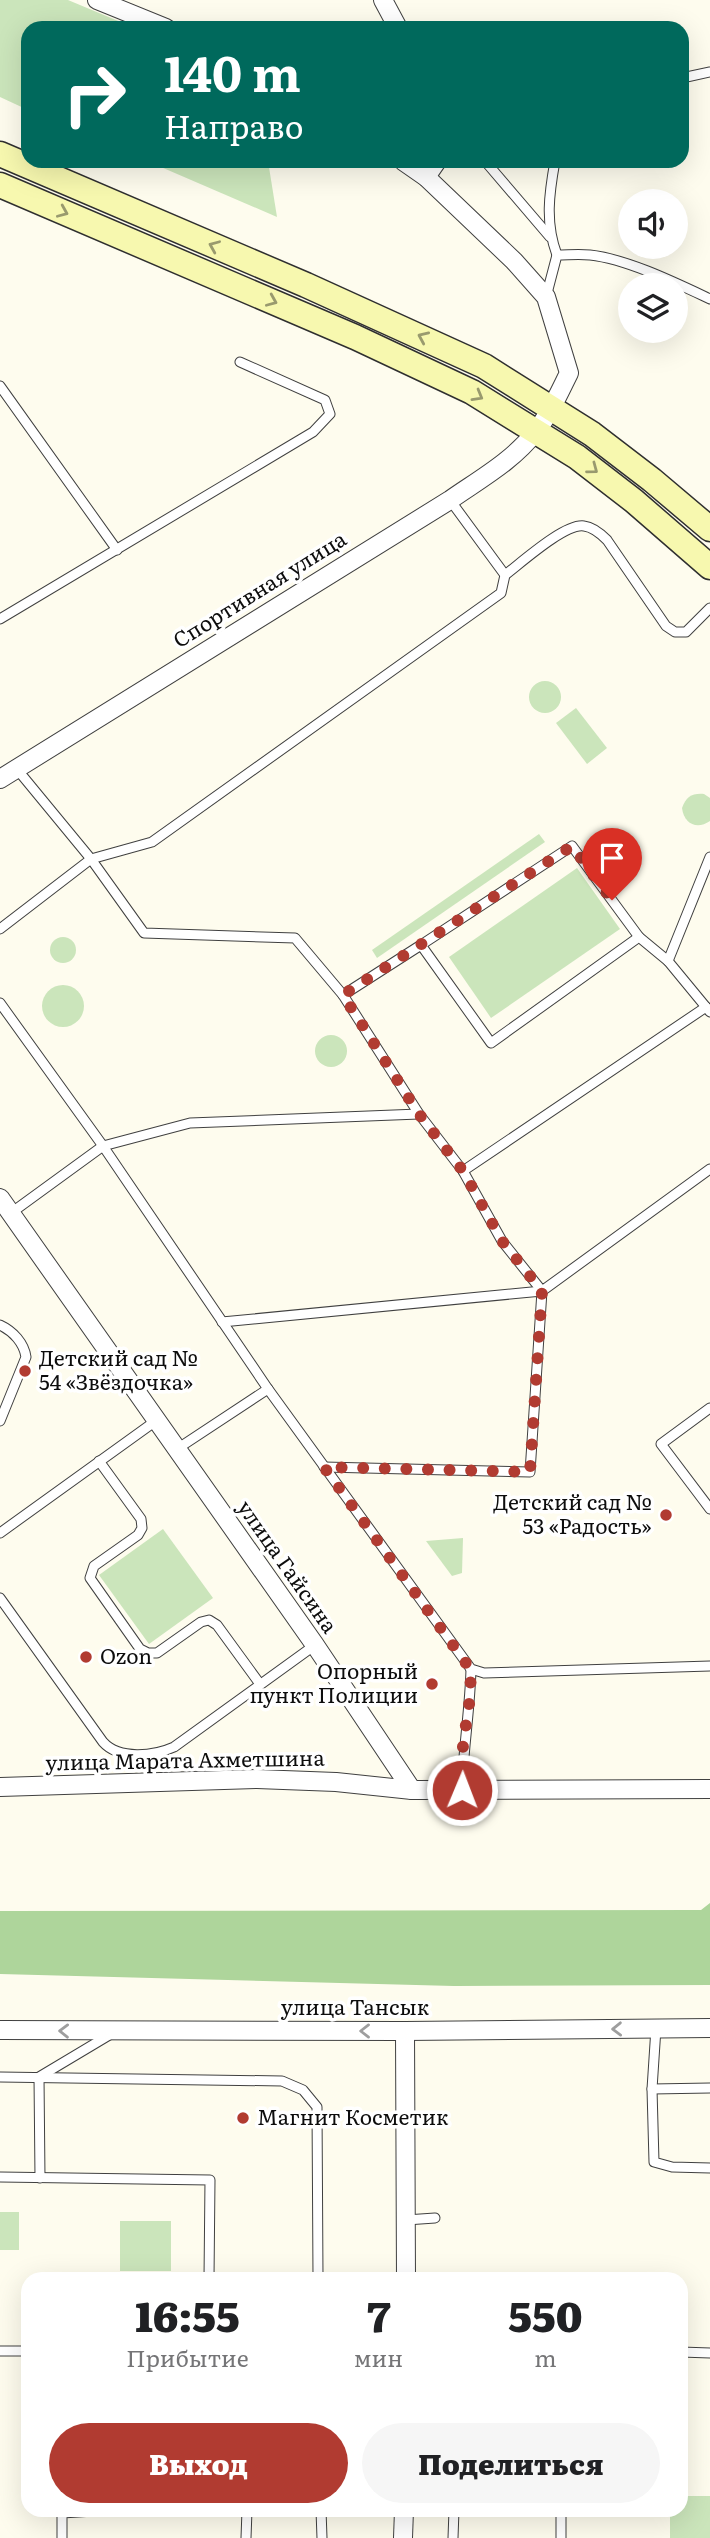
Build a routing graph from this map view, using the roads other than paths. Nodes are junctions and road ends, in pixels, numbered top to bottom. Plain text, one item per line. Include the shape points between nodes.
1 (97, 0) edge
2 (383, 0) edge
3 (149, 21) edge
4 (394, 21) edge
5 (710, 72) edge
6 (689, 76) edge
7 (0, 154) edge
8 (21, 163) edge
9 (32, 168) edge
10 (413, 168) edge
11 (432, 168) edge
12 (491, 168) edge
13 (554, 168) edge
14 (426, 177) junction
15 (0, 185) edge
16 (550, 237) junction
17 (557, 255) junction
18 (546, 297) junction
19 (710, 299) edge
20 (240, 362) dead end
21 (0, 386) edge
22 (552, 407) junction
23 (537, 431) junction
24 (450, 500) junction
25 (710, 529) edge
26 (117, 550) junction
27 (710, 567) edge
28 (505, 575) junction
29 (710, 608) edge
30 (0, 619) edge
31 (16, 768) junction
32 (0, 779) edge
33 (710, 857) edge
34 (91, 859) junction
35 (0, 929) edge
36 (639, 937) junction
37 (421, 946) junction
38 (668, 961) junction
39 (343, 995) junction
40 (0, 1003) edge
41 (708, 1009) edge
42 (419, 1114) junction
43 (103, 1146) junction
44 (710, 1169) edge
45 (463, 1171) junction
46 (0, 1198) edge
47 (11, 1213) junction
48 (542, 1291) junction
49 (222, 1322) junction
50 (0, 1325) edge
51 (268, 1389) junction
52 (710, 1408) edge
53 (156, 1420) junction
54 (0, 1421) edge
55 (177, 1449) junction
56 (99, 1461) junction
57 (324, 1467) junction
58 (710, 1509) edge
59 (0, 1533) edge
60 (0, 1598) edge
61 (315, 1645) junction
62 (710, 1666) edge
63 (471, 1670) junction
64 (260, 1684) junction
65 (0, 1787) edge
66 (710, 1789) edge
67 (412, 1790) junction
68 (462, 1790) junction
69 (656, 2028) junction
70 (710, 2028) edge
71 (0, 2030) edge
72 (115, 2031) junction
73 (405, 2032) junction
74 (0, 2077) edge
75 (39, 2077) junction
76 (710, 2088) edge
77 (652, 2089) junction
78 (710, 2168) edge
79 (0, 2177) edge
80 (40, 2178) junction
81 (435, 2218) dead end
82 (406, 2220) junction
83 (209, 2272) edge
84 (318, 2272) edge
85 (406, 2272) edge
86 (0, 2351) edge
87 (21, 2351) edge
88 (688, 2352) edge
89 (710, 2353) edge
90 (62, 2517) edge
91 (247, 2517) edge
92 (321, 2517) edge
93 (404, 2517) edge
94 (454, 2517) edge
95 (561, 2517) edge
96 (62, 2538) edge
97 (246, 2538) edge
98 (322, 2538) edge
99 (403, 2538) edge
100 (453, 2538) edge
101 (561, 2538) edge

1 - 3 street
2 - 4 street
5 - 6 lane
8 -> 7 street
22 -> 9 street via 440,345
10 - 14 street
11 - 14 street
12 - 16 lane
13 - 16 lane via 547,201
14 - 18 street
15 -> 23 street via 397,356 472,392
16 - 17 lane
17 - 18 lane
17 - 19 lane via 607,258
18 - 22 street, Спортивная улица via 569,373
20 - 26 lane via 325,400 330,414 313,432
21 - 26 lane
22 - 23 street, Спортивная улица
22 - 25 street
23 - 24 street, Спортивная улица via 504,463
23 -> 27 street via 634,501
24 - 28 lane
24 - 31 street, Спортивная улица
26 - 30 lane
28 - 29 lane via 569,528 584,526 607,540 666,626 675,632 686,632
28 - 34 lane via 501,593 152,842
31 - 32 street, Спортивная улица
31 - 34 lane
33 - 38 lane
34 - 35 lane
34 - 39 lane via 144,933 295,938
36 - 37 lane via 572,846
36 - 37 lane via 491,1043
36 - 38 lane
37 - 39 lane
38 - 41 lane
39 - 42 lane
40 - 43 lane
41 - 45 lane
42 - 43 lane via 190,1122
42 - 45 lane
43 - 47 lane
43 - 49 lane
44 - 48 lane
45 - 48 lane via 502,1241
46 - 47 street, улица Гайсина
47 - 53 street, улица Гайсина
48 - 49 lane
48 - 57 lane via 530,1472
49 - 51 lane
50 - 54 lane via 13,1332 26,1357
51 - 55 lane
51 - 57 lane
52 - 58 lane via 661,1444
53 - 55 street, улица Гайсина
53 - 56 lane
55 - 61 street, улица Гайсина
56 - 59 lane
56 - 64 lane via 141,1519 142,1528 94,1566 90,1577 140,1649 157,1653 209,1620
57 - 63 lane
60 - 64 lane via 103,1742 118,1753 174,1747
61 - 64 lane
61 - 67 street, улица Гайсина
62 - 63 lane
63 - 68 lane
65 - 67 street, улица Марата Ахметшина via 274,1779
66 - 68 street
67 - 68 street
69 - 70 street, улица Тансык
69 -> 73 street, улица Тансык
69 - 77 lane
72 -> 71 street, улица Тансык
73 -> 72 street, улица Тансык
72 - 75 lane
73 - 82 street
74 - 75 lane
75 - 80 lane
75 - 84 lane via 282,2081 303,2090 317,2107
76 - 77 lane
77 - 78 lane via 654,2162
79 - 80 lane
80 - 83 lane via 210,2180
81 - 82 lane
82 - 85 street
86 - 87 lane
88 - 89 lane
90 - 96 lane
91 - 97 lane
92 - 98 lane
93 - 99 street
94 - 100 lane
95 - 101 lane

